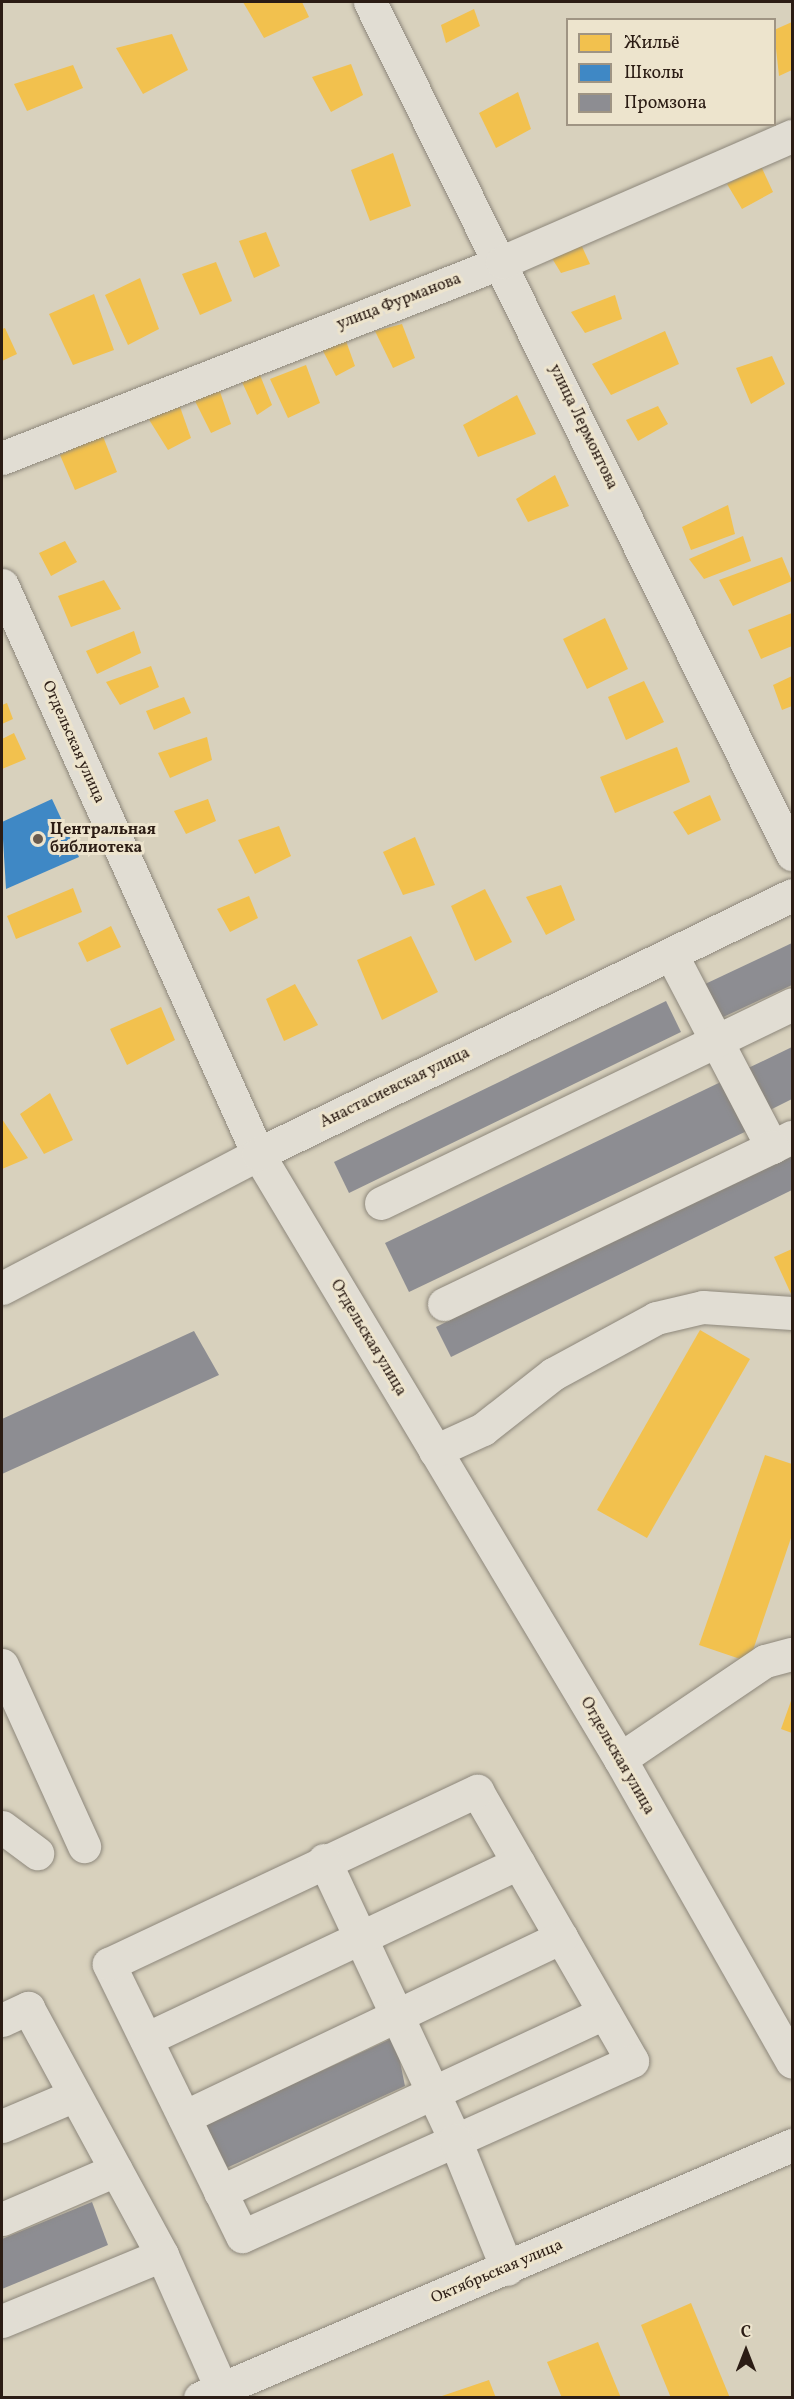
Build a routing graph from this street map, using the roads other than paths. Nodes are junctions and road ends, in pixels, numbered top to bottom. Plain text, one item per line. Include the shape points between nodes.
1 (370, 2) edge
2 (792, 136) edge
3 (502, 262) junction
4 (2, 458) edge
5 (2, 585) edge
6 (792, 854) edge
7 (792, 894) edge
8 (671, 954) junction
9 (792, 1004) edge
10 (716, 1041) junction
11 (782, 1142) edge
12 (258, 1154) junction
13 (381, 1203) dead end
14 (2, 1287) edge
15 (444, 1304) dead end
16 (792, 1313) edge
17 (435, 1451) junction
18 (792, 1654) edge
19 (2, 1665) edge
20 (620, 1759) junction
21 (2, 1827) edge
22 (84, 1846) dead end
23 (37, 1853) dead end
24 (324, 1860) junction
25 (518, 1863) junction
26 (361, 1937) junction
27 (561, 1937) junction
28 (604, 2013) junction
29 (397, 2015) junction
30 (2, 2020) edge
31 (146, 2039) junction
32 (792, 2062) edge
33 (431, 2090) junction
34 (75, 2095) junction
35 (184, 2117) junction
36 (2, 2126) edge
37 (455, 2140) junction
38 (792, 2145) edge
39 (116, 2170) junction
40 (220, 2192) junction
41 (2, 2219) edge
42 (162, 2255) junction
43 (507, 2269) junction
44 (2, 2321) edge
45 (210, 2393) edge

1 - 3 street, улица Лермонтова
2 - 3 street, улица Фурманова
3 - 4 street, улица Фурманова
3 - 6 street, улица Лермонтова
5 - 12 street, Отдельская улица
7 - 8 street, Анастасиевская улица
8 - 10 street
8 - 12 street, Анастасиевская улица
9 - 10 street
10 - 11 street
10 - 13 street
11 - 15 street
12 - 14 street, Анастасиевская улица
12 - 17 street, Отдельская улица
16 - 17 street via 703,1307 656,1318 553,1374 483,1429
17 - 20 street, Отдельская улица
18 - 20 street via 765,1661
19 - 22 street
20 - 32 street, Отдельская улица
21 - 23 street
24 - 25 street via 477,1791
24 - 26 street
24 - 31 street via 109,1964
25 - 26 street
25 - 27 street
26 - 29 street
26 - 31 street
27 - 28 street
27 - 29 street
28 - 33 street
28 - 37 street via 632,2061
29 - 33 street
29 - 35 street
30 - 34 street via 28,2008
31 - 35 street
33 - 37 street
33 - 40 street
34 - 36 street
34 - 39 street
35 - 40 street
37 - 40 street via 242,2236
37 - 43 street
38 - 43 street, Октябрьская улица
39 - 41 street
39 - 42 street
42 - 44 street
42 - 45 street
43 - 45 street, Октябрьская улица

